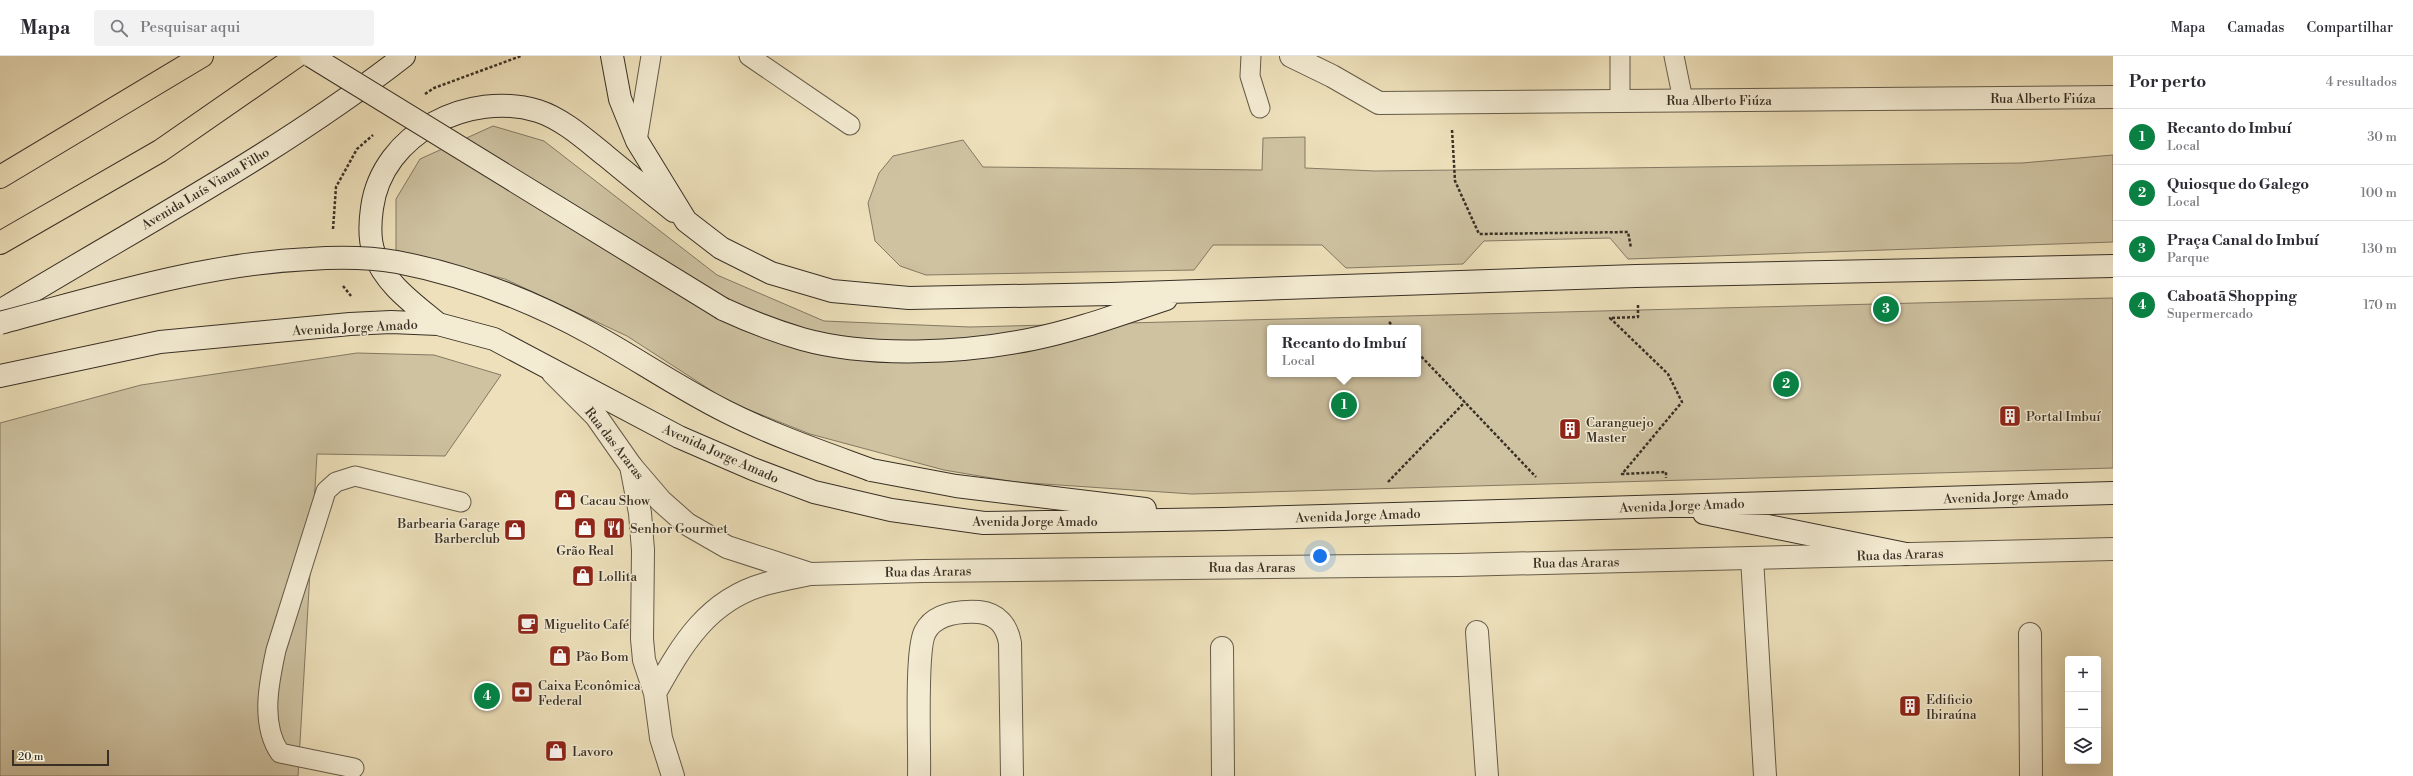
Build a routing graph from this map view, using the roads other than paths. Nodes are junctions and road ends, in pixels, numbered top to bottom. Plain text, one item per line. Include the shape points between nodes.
1 (202, 56) edge
2 (297, 56) edge
3 (311, 56) edge
4 (404, 56) edge
5 (612, 56) edge
6 (651, 56) edge
7 (749, 56) edge
8 (1251, 56) edge
9 (1291, 56) edge
10 (1320, 56) edge
11 (1620, 56) edge
12 (1674, 56) edge
13 (1332, 76) junction
14 (2113, 97) edge
15 (1683, 100) junction
16 (1620, 101) junction
17 (1260, 108) dead end
18 (850, 124) dead end
19 (637, 141) junction
20 (0, 177) edge
21 (686, 221) junction
22 (0, 243) edge
23 (2113, 266) edge
24 (1194, 290) junction
25 (0, 311) edge
26 (0, 323) edge
27 (438, 324) junction
28 (545, 365) junction
29 (0, 376) edge
30 (631, 466) junction
31 (2113, 493) edge
32 (461, 502) dead end
33 (1665, 506) junction
34 (1223, 519) junction
35 (2113, 549) edge
36 (1906, 554) junction
37 (1752, 558) junction
38 (810, 574) junction
39 (1477, 632) dead end
40 (2030, 634) dead end
41 (1222, 648) dead end
42 (655, 693) junction
43 (354, 768) dead end
44 (673, 776) edge
45 (919, 776) edge
46 (1012, 776) edge
47 (1224, 776) edge
48 (1487, 776) edge
49 (1765, 776) edge
50 (2032, 776) edge

1 - 20 highway
2 - 22 highway via 160,151
3 - 24 main road, bridge via 723,309 762,327 804,340 853,348 930,352 976,348 1034,339
4 - 25 main road, Avenida Luís Viana Filho via 349,98 229,176
5 - 19 main road via 620,99
6 - 19 lane
7 - 18 lane
8 - 17 lane via 1250,76
9 - 13 main road, Rua Alberto Fiúza
10 - 13 main road, Rua Alberto Fiúza
11 - 16 lane
12 - 15 lane
13 - 16 main road, Rua Alberto Fiúza via 1379,103
14 - 15 main road, Rua Alberto Fiúza
15 - 16 main road, Rua Alberto Fiúza
19 - 21 main road
21 - 24 main road via 721,248 772,273 832,291 909,298
21 - 27 main road via 591,144 566,126 539,112 507,105 473,108 447,116 421,131 401,147 384,169 374,197 370,226 374,253 392,285
23 - 24 main road via 1636,276
26 - 34 main road, bridge via 140,285 215,268 272,261 334,258 396,262 456,277 518,298 590,332 724,411 785,439 871,470 956,486
27 - 28 main road, Avenida Jorge Amado via 494,340
27 - 29 main road, Avenida Jorge Amado via 350,324 160,342
28 - 30 main road, Rua das Araras via 596,416
28 - 34 main road, Avenida Jorge Amado via 680,436 753,469 814,492 891,510 984,523
30 - 38 main road, Rua das Araras via 661,501 687,524 727,547
30 - 42 main road via 640,513 643,550 644,660
31 - 33 main road, Avenida Jorge Amado
32 - 43 lane via 355,476 336,482 326,491 276,650 268,724 272,742 280,753
33 - 34 main road, Avenida Jorge Amado
33 - 36 main road
35 - 36 main road, Rua das Araras
36 - 37 main road, Rua das Araras
37 - 38 main road, Rua das Araras via 1458,565 924,570
37 - 49 main road
38 - 42 main road via 764,584 737,595 712,611 675,656
39 - 48 main road
40 - 50 main road
41 - 47 main road
42 - 44 main road via 661,738
45 - 46 main road via 920,655 924,633 934,621 950,613 968,611 988,613 1000,619 1008,631

